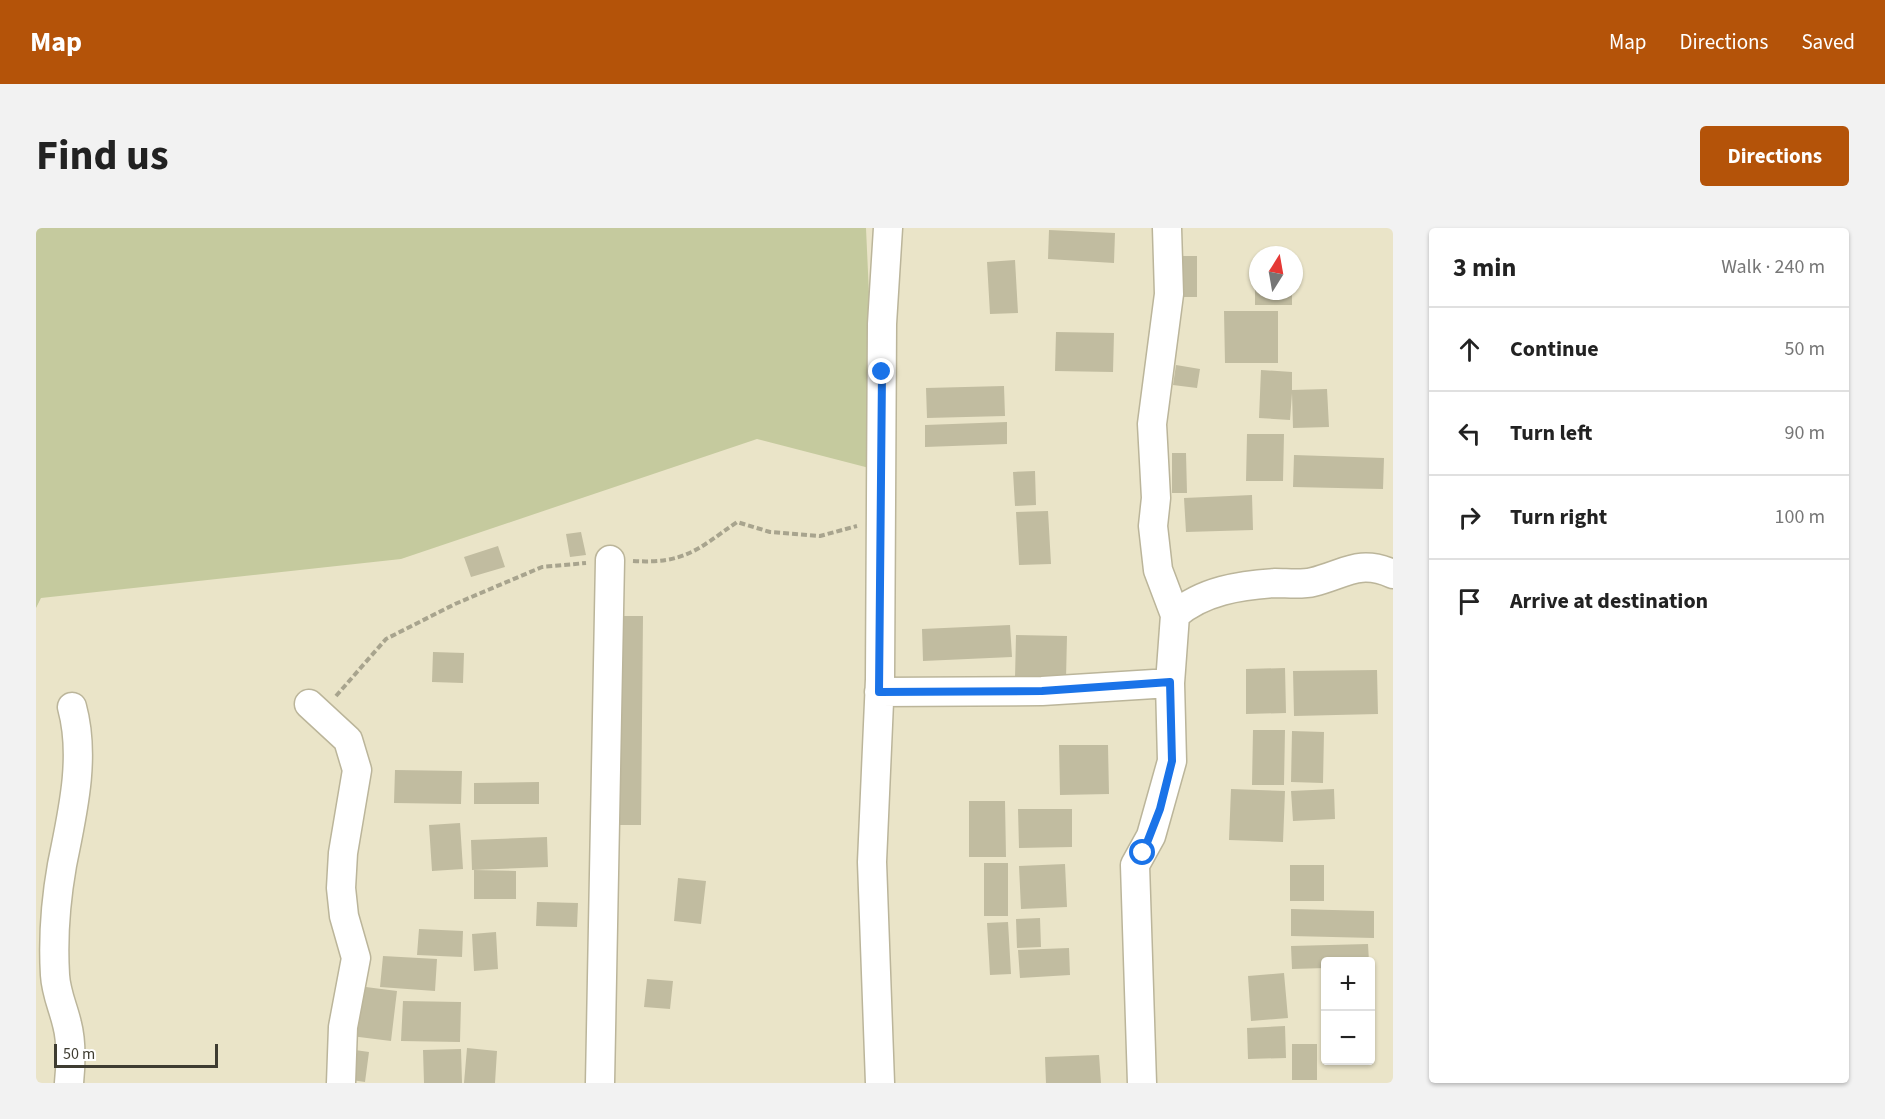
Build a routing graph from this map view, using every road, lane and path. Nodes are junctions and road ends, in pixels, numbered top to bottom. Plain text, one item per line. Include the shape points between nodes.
1 (888, 228) edge
2 (1167, 228) edge
3 (609, 560) dead end
4 (1393, 574) edge
5 (1175, 615) junction
6 (1170, 682) junction
7 (879, 692) junction
8 (309, 704) dead end
9 (72, 707) dead end
10 (69, 1083) edge
11 (341, 1083) edge
12 (600, 1083) edge
13 (880, 1083) edge
14 (1142, 1083) edge

1 - 7 street via 882,324
2 - 5 street via 1169,294 1152,424 1156,498 1153,526 1156,563
3 - 12 street
4 - 5 street via 1375,567 1357,567 1312,583 1254,584 1189,602
5 - 6 street
6 - 7 street via 1042,691
6 - 14 street via 1172,761 1151,836 1135,865
7 - 13 street via 872,862
8 - 11 street via 348,740 357,770 342,877 344,916 356,958 343,1027
9 - 10 street via 78,762 62,867 55,974 70,1044

